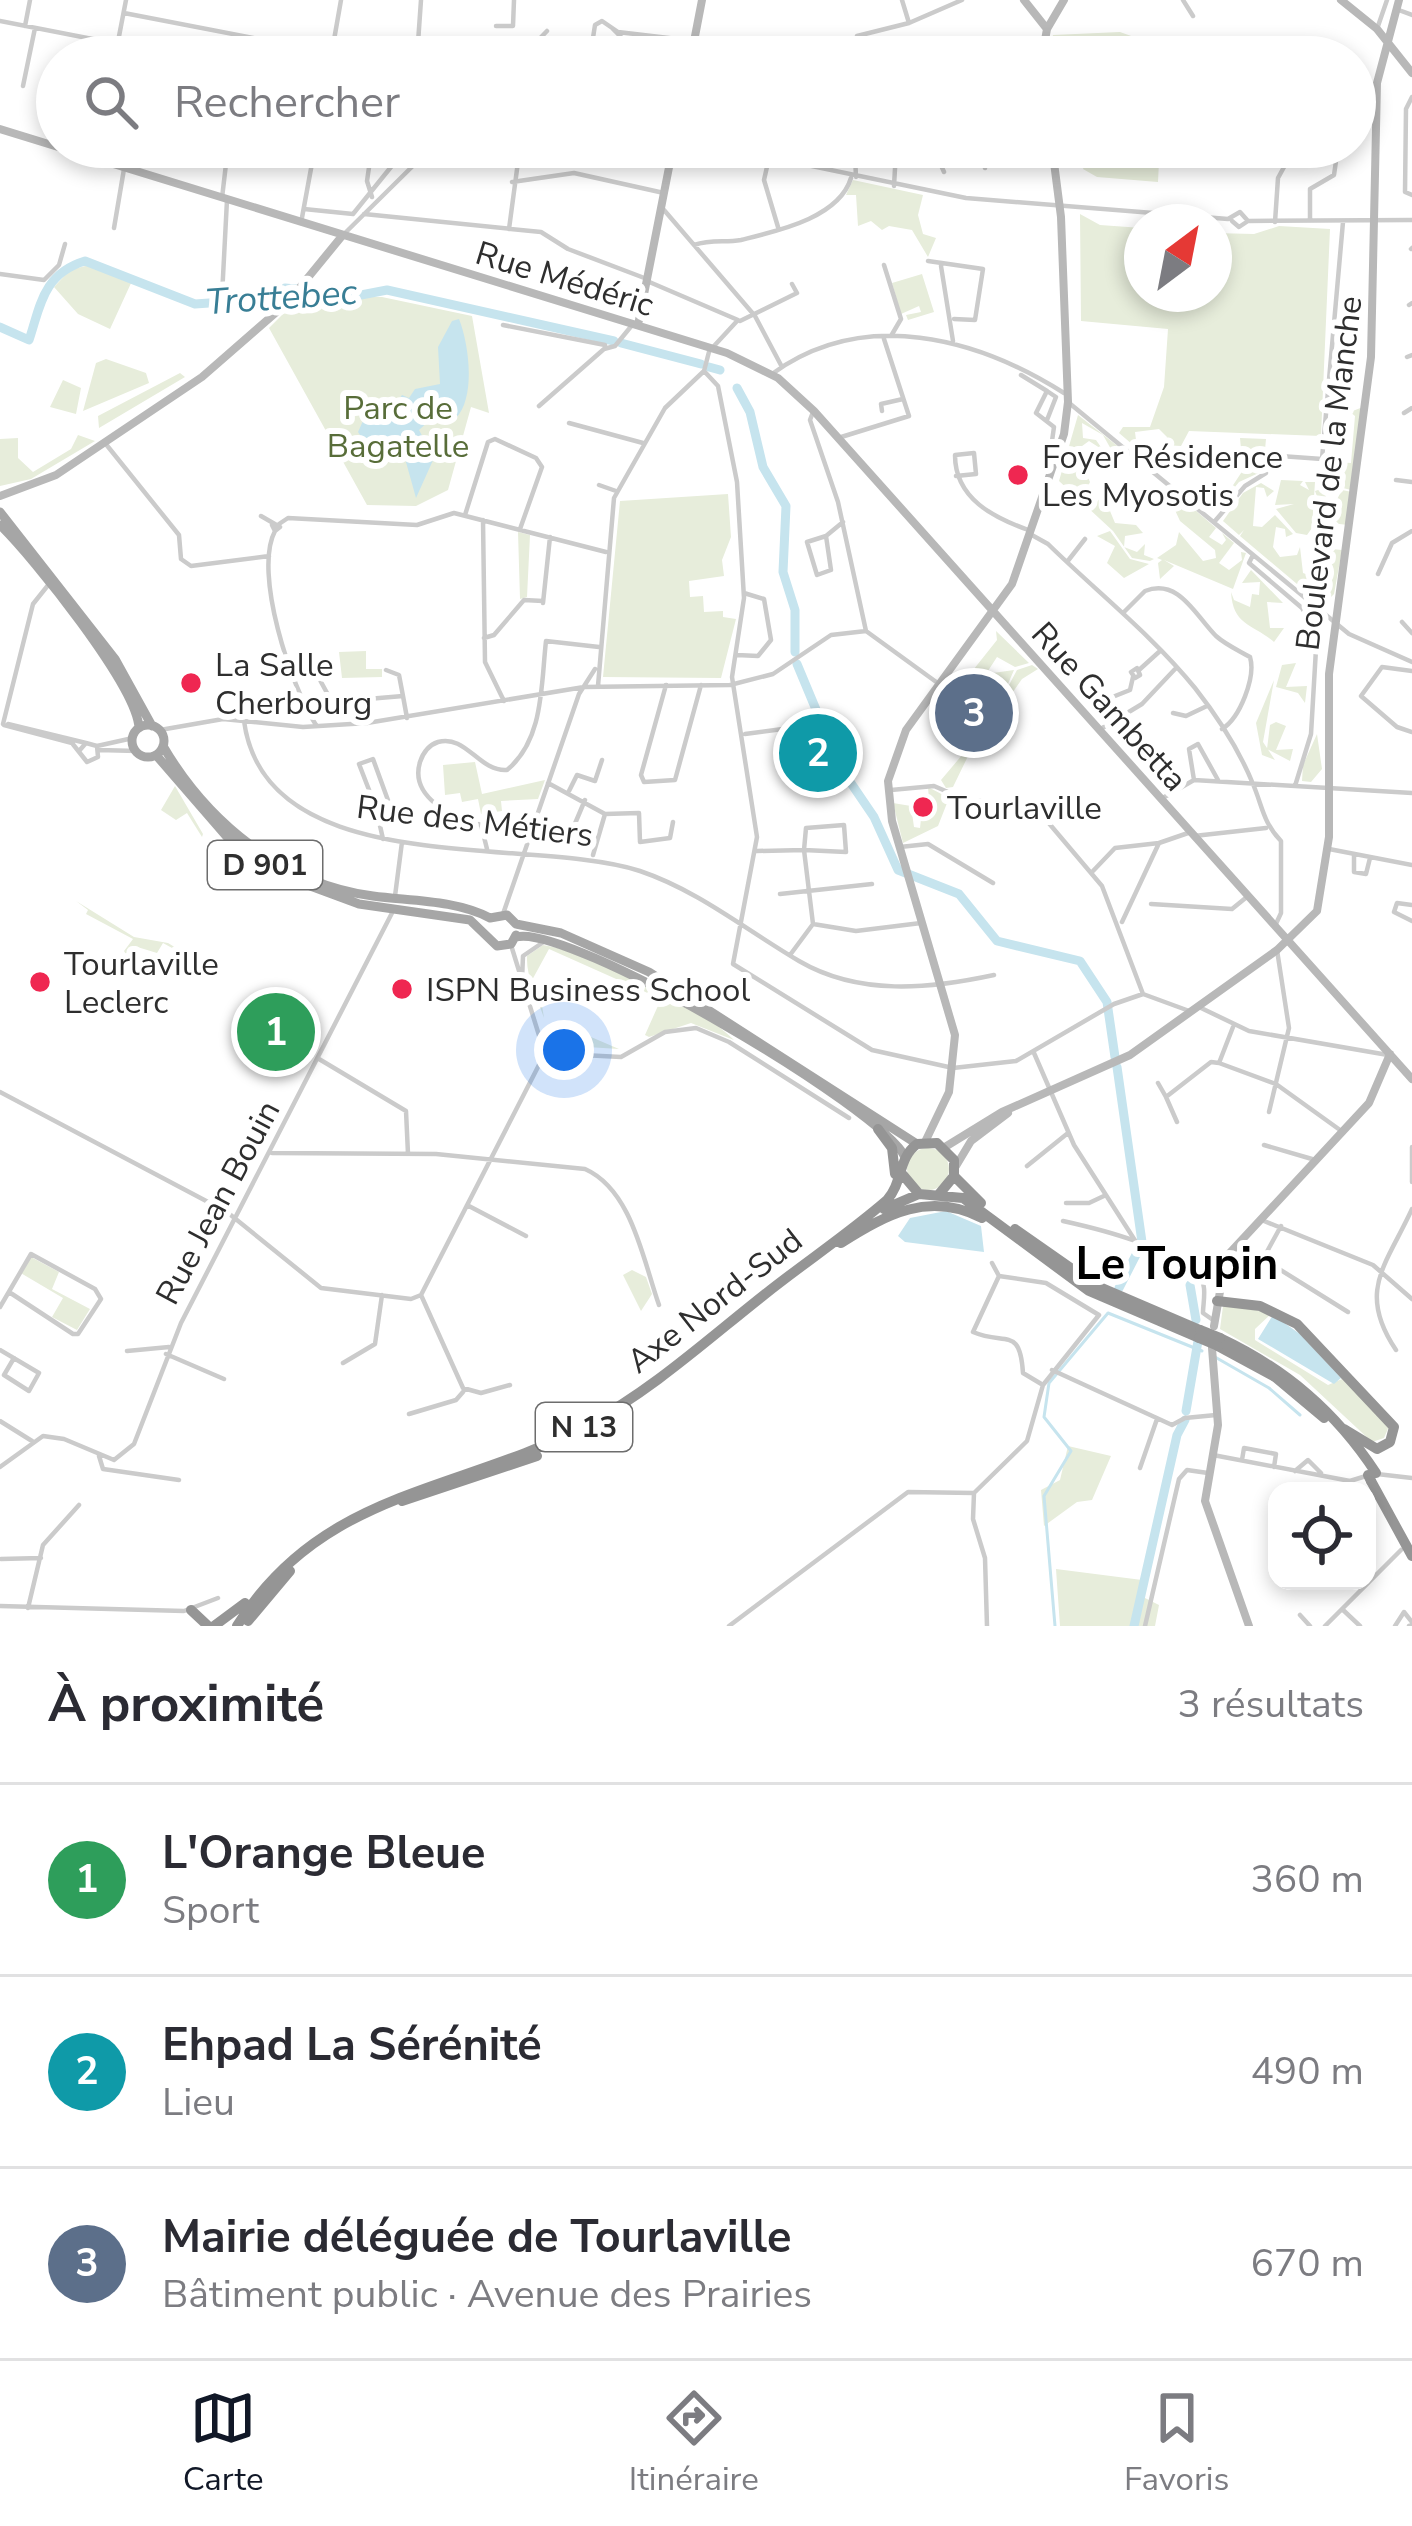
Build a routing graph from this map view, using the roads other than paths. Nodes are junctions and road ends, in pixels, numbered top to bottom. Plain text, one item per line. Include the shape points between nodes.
1 (30, 0) edge
2 (126, 0) edge
3 (341, 0) edge
4 (421, 0) edge
5 (514, 0) edge
6 (702, 0) edge
7 (902, 0) edge
8 (962, 0) edge
9 (1024, 0) edge
10 (1064, 0) edge
11 (1183, 0) edge
12 (1341, 0) edge
13 (1387, 0) edge
14 (1397, 4) edge
15 (124, 13) junction
16 (1412, 15) edge
17 (1193, 16) dead end
18 (0, 21) edge
19 (909, 23) junction
20 (25, 26) junction
21 (496, 26) dead end
22 (35, 28) junction
23 (1047, 28) junction
24 (1377, 29) junction
25 (547, 31) dead end
26 (76, 36) edge
27 (120, 36) edge
28 (237, 36) edge
29 (334, 36) edge
30 (418, 36) edge
31 (542, 36) edge
32 (594, 36) edge
33 (657, 36) edge
34 (695, 36) edge
35 (857, 36) dead end
36 (1046, 36) edge
37 (1385, 39) junction
38 (1412, 73) edge
39 (23, 86) dead end
40 (1412, 97) edge
41 (0, 129) edge
42 (36, 141) edge
43 (1408, 158) edge
44 (121, 168) edge
45 (226, 168) edge
46 (311, 168) edge
47 (369, 168) edge
48 (392, 168) edge
49 (406, 168) edge
50 (516, 168) edge
51 (669, 168) edge
52 (767, 168) edge
53 (815, 168) edge
54 (854, 168) edge
55 (896, 168) edge
56 (942, 168) edge
57 (1055, 168) edge
58 (1283, 168) edge
59 (1335, 168) edge
60 (124, 169) junction
61 (944, 172) dead end
62 (854, 177) junction
63 (512, 182) junction
64 (894, 186) junction
65 (664, 193) junction
66 (1412, 195) edge
67 (374, 198) junction
68 (224, 199) junction
69 (1060, 207) junction
70 (304, 209) junction
71 (661, 209) junction
72 (364, 214) junction
73 (1412, 220) edge
74 (1275, 221) junction
75 (1309, 222) junction
76 (1343, 222) junction
77 (1376, 222) junction
78 (302, 223) junction
79 (778, 227) junction
80 (114, 228) dead end
81 (509, 229) junction
82 (342, 236) junction
83 (65, 244) dead end
84 (694, 245) junction
85 (928, 261) dead end
86 (884, 266) dead end
87 (941, 266) junction
88 (0, 274) edge
89 (647, 280) junction
90 (792, 284) dead end
91 (222, 296) dead end
92 (753, 313) junction
93 (954, 319) junction
94 (740, 321) junction
95 (503, 325) dead end
96 (635, 325) junction
97 (888, 337) junction
98 (953, 340) junction
99 (611, 346) junction
100 (711, 348) junction
101 (782, 368) junction
102 (704, 371) junction
103 (772, 374) junction
104 (1021, 375) dead end
105 (1046, 391) junction
106 (1068, 397) junction
107 (905, 399) junction
108 (539, 406) dead end
109 (1412, 408) edge
110 (814, 411) junction
111 (883, 411) dead end
112 (1404, 413) dead end
113 (1047, 422) junction
114 (568, 423) dead end
115 (838, 438) junction
116 (105, 443) junction
117 (643, 443) junction
118 (1051, 448) dead end
119 (956, 476) junction
120 (1396, 480) dead end
121 (1412, 482) edge
122 (598, 485) dead end
123 (617, 491) junction
124 (3, 493) edge
125 (274, 509) dead end
126 (0, 512) edge
127 (465, 515) junction
128 (261, 516) dead end
129 (483, 520) junction
130 (1215, 521) junction
131 (843, 522) junction
132 (0, 525) edge
133 (276, 526) junction
134 (520, 529) junction
135 (1031, 532) junction
136 (1412, 532) edge
137 (826, 536) junction
138 (550, 537) junction
139 (1085, 539) dead end
140 (606, 552) junction
141 (1254, 554) junction
142 (269, 556) junction
143 (1067, 562) junction
144 (1378, 574) dead end
145 (45, 587) junction
146 (744, 592) junction
147 (993, 612) junction
148 (1123, 613) junction
149 (1336, 622) junction
150 (1402, 622) dead end
151 (866, 631) junction
152 (1412, 632) edge
153 (484, 638) junction
154 (599, 647) junction
155 (1160, 651) junction
156 (737, 655) junction
157 (1396, 658) junction
158 (1412, 662) edge
159 (1393, 667) junction
160 (1176, 668) junction
161 (595, 669) junction
162 (386, 670) dead end
163 (1412, 671) edge
164 (292, 673) junction
165 (734, 684) junction
166 (939, 684) junction
167 (666, 685) junction
168 (700, 685) junction
169 (598, 686) junction
170 (584, 687) junction
171 (404, 696) junction
172 (538, 697) junction
173 (1100, 702) dead end
174 (506, 703) junction
175 (1207, 706) junction
176 (1173, 713) dead end
177 (407, 718) junction
178 (244, 721) junction
179 (2, 722) edge
180 (318, 727) junction
181 (1222, 729) junction
182 (1099, 730) junction
183 (1412, 732) edge
184 (136, 733) junction
185 (744, 734) junction
186 (161, 738) junction
187 (86, 743) junction
188 (98, 748) junction
189 (80, 751) junction
190 (799, 751) dead end
191 (137, 752) junction
192 (602, 760) dead end
193 (1194, 780) junction
194 (1218, 780) junction
195 (1252, 782) junction
196 (548, 783) junction
197 (1295, 786) junction
198 (1328, 788) junction
199 (887, 789) junction
200 (569, 791) junction
201 (1412, 793) edge
202 (1161, 799) junction
203 (585, 800) junction
204 (376, 808) junction
205 (605, 814) junction
206 (673, 822) dead end
207 (1265, 828) junction
208 (572, 833) dead end
209 (1192, 834) junction
210 (383, 839) junction
211 (402, 842) junction
212 (1160, 843) junction
213 (900, 847) junction
214 (487, 849) junction
215 (1328, 849) junction
216 (757, 850) junction
217 (803, 850) junction
218 (524, 853) junction
219 (1354, 854) junction
220 (592, 857) junction
221 (1371, 857) junction
222 (1412, 866) edge
223 (1093, 871) junction
224 (994, 883) dead end
225 (872, 884) dead end
226 (808, 891) junction
227 (780, 894) dead end
228 (1248, 896) junction
229 (394, 904) junction
230 (1151, 904) dead end
231 (1412, 905) edge
232 (502, 914) junction
233 (490, 918) junction
234 (1412, 921) edge
235 (923, 922) junction
236 (739, 923) junction
237 (813, 924) junction
238 (1120, 924) junction
239 (1275, 926) junction
240 (485, 932) junction
241 (511, 938) junction
242 (1288, 940) junction
243 (573, 946) junction
244 (1277, 950) junction
245 (790, 956) junction
246 (994, 975) dead end
247 (942, 984) junction
248 (523, 992) junction
249 (1143, 994) junction
250 (1195, 1010) junction
251 (1233, 1027) junction
252 (1288, 1040) junction
253 (543, 1053) junction
254 (1034, 1053) junction
255 (1390, 1054) junction
256 (319, 1059) junction
257 (1219, 1063) junction
258 (953, 1068) junction
259 (1411, 1074) edge
260 (1158, 1083) dead end
261 (1276, 1084) junction
262 (0, 1092) edge
263 (1050, 1092) junction
264 (1166, 1097) junction
265 (1014, 1108) junction
266 (1268, 1112) dead end
267 (849, 1118) dead end
268 (1178, 1122) dead end
269 (878, 1129) junction
270 (1340, 1130) junction
271 (1068, 1133) junction
272 (931, 1144) junction
273 (1264, 1145) dead end
274 (1412, 1147) edge
275 (270, 1153) junction
276 (408, 1154) junction
277 (492, 1157) junction
278 (904, 1157) junction
279 (1312, 1160) junction
280 (1027, 1166) dead end
281 (902, 1172) junction
282 (955, 1172) junction
283 (1412, 1182) edge
284 (940, 1193) junction
285 (919, 1194) junction
286 (1106, 1195) junction
287 (1066, 1203) dead end
288 (467, 1204) junction
289 (1412, 1209) edge
290 (872, 1211) junction
291 (236, 1218) junction
292 (1258, 1220) junction
293 (1063, 1221) dead end
294 (1281, 1226) junction
295 (526, 1236) dead end
296 (842, 1244) junction
297 (1139, 1244) junction
298 (1023, 1245) junction
299 (1215, 1258) dead end
300 (992, 1263) dead end
301 (1380, 1269) junction
302 (1198, 1275) junction
303 (999, 1276) junction
304 (9, 1292) junction
305 (382, 1295) junction
306 (421, 1295) junction
307 (1412, 1299) edge
308 (1217, 1301) junction
309 (659, 1305) dead end
310 (0, 1307) edge
311 (1348, 1312) dead end
312 (1200, 1334) junction
313 (1216, 1336) junction
314 (0, 1350) edge
315 (168, 1350) junction
316 (1396, 1350) dead end
317 (127, 1351) dead end
318 (14, 1358) junction
319 (343, 1363) dead end
320 (1056, 1372) junction
321 (224, 1378) dead end
322 (510, 1384) dead end
323 (1043, 1385) junction
324 (465, 1390) junction
325 (409, 1414) dead end
326 (1216, 1414) junction
327 (1156, 1419) junction
328 (0, 1421) edge
329 (1344, 1430) junction
330 (32, 1441) junction
331 (1213, 1455) junction
332 (99, 1456) junction
333 (1242, 1460) junction
334 (0, 1467) edge
335 (1274, 1467) junction
336 (1140, 1468) dead end
337 (1295, 1471) junction
338 (1208, 1473) junction
339 (1322, 1476) junction
340 (1373, 1477) junction
341 (1412, 1478) edge
342 (179, 1480) dead end
343 (974, 1493) junction
344 (79, 1504) dead end
345 (1412, 1540) edge
346 (1407, 1553) edge
347 (41, 1558) junction
348 (1, 1559) edge
349 (266, 1586) junction
350 (218, 1598) dead end
351 (0, 1606) edge
352 (28, 1608) junction
353 (1342, 1609) junction
354 (191, 1610) junction
355 (1300, 1615) dead end
356 (1411, 1624) edge
357 (211, 1626) edge
358 (241, 1626) edge
359 (729, 1626) edge
360 (987, 1626) edge
361 (1145, 1626) edge
362 (1250, 1626) edge
363 (1310, 1626) edge
364 (1325, 1626) edge
365 (1360, 1626) edge
366 (1395, 1626) edge

1 - 20 street
2 - 15 street
3 - 29 street
4 - 30 street
5 - 21 street via 513,26
6 - 34 main road
7 - 19 street
8 - 19 street
9 - 23 main road
10 - 23 main road
11 - 17 street
12 - 24 main road
13 - 24 street
14 - 16 street
14 - 37 main road, Boulevard de la Manche
15 - 27 street
15 - 28 street
18 - 20 street
19 - 35 street
20 - 22 street
22 - 26 street
22 - 39 street
23 - 36 main road
24 - 37 main road
25 - 31 street
32 - 33 street via 596,24 606,22
37 - 38 main road
37 - 77 main road, Boulevard de la Manche
40 - 43 street
41 - 42 main road, Rue Médéric
43 - 66 street via 1405,192
44 - 60 main road, Rue Médéric
45 - 68 street
46 - 70 street
47 - 67 street
48 - 67 street
49 - 67 street
50 - 63 street
51 - 65 main road
52 - 79 street
53 - 62 street
54 - 62 street
55 - 64 street
56 - 61 street
57 - 69 main road
58 - 74 street
59 - 75 street via 1310,189
60 - 68 main road, Rue Médéric
60 - 80 street
62 - 64 street
62 - 79 street via 837,203 794,230
63 - 65 street via 574,173
63 - 81 street
64 - 69 street
65 - 71 main road
67 - 70 street via 353,214
67 - 72 street
68 - 78 main road, Rue Médéric
68 - 91 street
69 - 74 street via 1232,219 1242,212 1247,220
69 - 106 main road
70 - 78 street
71 - 84 street
71 - 89 main road
72 - 81 street
72 - 82 street
73 - 77 street
74 - 75 street
75 - 76 street
76 - 77 street
76 - 130 street via 1322,459 1268,455 1266,473
77 - 149 main road, Boulevard de la Manche via 1368,392
78 - 82 main road, Rue Médéric
79 - 84 street
81 - 89 street via 547,233
82 - 96 main road, Rue Médéric
82 - 116 main road via 308,281 202,377
83 - 88 street via 44,280
84 - 92 street
85 - 87 street
86 - 97 street via 901,319
87 - 93 street
87 - 93 street via 984,271 975,320
89 - 94 street
89 - 96 main road
90 - 92 street via 796,293
92 - 94 street
92 - 101 street
93 - 98 street
94 - 100 street
95 - 99 street
96 - 99 street
96 - 100 main road, Rue Médéric
97 - 98 street
97 - 101 street
97 - 107 street
98 - 106 street via 1005,357
99 - 108 street
100 - 102 street
100 - 103 main road, Rue Médéric
101 - 103 street
102 - 117 street
102 - 146 street via 717,385 727,424
103 - 110 main road, Rue Gambetta
104 - 105 street
105 - 113 street via 1056,397
105 - 113 street via 1036,413
106 - 130 street
106 - 135 main road
107 - 111 street via 880,404
107 - 115 street via 909,416
109 - 112 street
110 - 115 main road, Rue Gambetta
110 - 131 street via 810,420
113 - 118 street via 1054,427
114 - 117 street
115 - 147 main road, Rue Gambetta
116 - 124 main road via 56,475
116 - 142 street via 179,536 181,559 191,566
117 - 123 street
119 - 119 street via 955,455 974,453 976,474
119 - 135 street via 982,509
120 - 121 street
122 - 123 street
123 - 140 street
125 - 133 street
126 - 186 main road, D 901 via 115,659
127 - 129 street
127 - 133 street via 417,525 288,518
127 - 134 street via 475,473 496,439 542,467
128 - 133 street
129 - 134 street
129 - 153 street
130 - 141 street
131 - 137 street
131 - 151 street
132 - 145 main road
133 - 142 street
134 - 138 street
135 - 143 street
135 - 147 main road
136 - 144 street via 1392,543
137 - 137 street via 807,542 817,575 831,570
138 - 140 street
138 - 153 street via 543,602 524,600
139 - 143 street
140 - 154 street
141 - 149 street
141 - 197 street via 1249,563 1302,608 1317,634 1311,734
142 - 164 street
143 - 148 street
145 - 179 street
145 - 184 main road via 123,688
146 - 156 street
146 - 156 street via 764,599 771,640 758,656
147 - 166 main road
147 - 182 main road, Rue Gambetta
148 - 155 street
148 - 181 street via 1144,591 1168,589 1250,657 1252,674 1234,720
149 - 157 street
149 - 198 main road, Boulevard de la Manche
150 - 152 street
151 - 165 street via 831,635 773,674
151 - 166 street
153 - 174 street via 485,662
154 - 161 street
154 - 172 street via 546,641
155 - 160 street
155 - 173 street via 1130,690
156 - 165 street
157 - 158 street
157 - 159 street
159 - 163 street
159 - 183 street via 1381,668 1361,698
160 - 175 street
160 - 182 street via 1142,704
161 - 169 street
161 - 170 street
162 - 171 street via 399,675
164 - 171 street via 315,671 332,702
164 - 180 street
165 - 168 street
165 - 185 street
166 - 199 main road via 902,736
167 - 168 street
167 - 168 street via 644,782 675,780
167 - 169 street
169 - 170 street
170 - 172 street
170 - 196 street
171 - 177 street
172 - 174 street
172 - 214 street via 524,749 507,770 488,768 448,741 422,757 424,789 452,817 481,825
174 - 177 street
175 - 176 street
175 - 181 street
177 - 180 street
178 - 180 street
178 - 186 street via 211,720
178 - 210 street, Rue des Métiers via 263,772 284,797 331,824
179 - 187 street
179 - 189 street
181 - 195 street
182 - 202 main road, Rue Gambetta
184 - 186 main road
184 - 188 street
184 - 191 main road
185 - 190 street via 790,728
185 - 216 street
186 - 191 main road
186 - 229 main road, D 901 via 225,825 266,856 323,884
187 - 188 street
187 - 189 street
188 - 189 street via 90,762
188 - 191 street
192 - 200 street via 595,781 577,775
193 - 194 street
193 - 194 street via 1189,749 1198,744
193 - 202 street
194 - 195 street
195 - 197 street
195 - 207 street
196 - 200 street
196 - 218 street
197 - 198 street
198 - 201 street
198 - 215 main road, Boulevard de la Manche
199 - 213 main road
199 - 223 street via 934,785 1034,813
200 - 203 street
202 - 209 main road, Rue Gambetta
203 - 205 street
203 - 208 street
204 - 204 street via 389,802 373,759 359,764
204 - 210 street
205 - 206 street via 639,812 640,842 670,838
205 - 220 street
207 - 209 street
207 - 239 street via 1281,843
209 - 212 street
209 - 228 main road, Rue Gambetta
210 - 211 street, Rue des Métiers
211 - 214 street, Rue des Métiers
211 - 229 street, Rue Jean Bouin
212 - 223 street via 1115,848
212 - 238 street
213 - 224 street via 928,844
213 - 235 main road
214 - 218 street, Rue des Métiers
215 - 219 street
215 - 242 main road, Boulevard de la Manche via 1316,914
216 - 217 street
216 - 236 street
217 - 217 street via 806,828 844,825 846,851
217 - 226 street
218 - 220 street, Rue des Métiers
218 - 232 street
219 - 221 street
219 - 221 street via 1352,871 1364,874
220 - 236 street, Rue des Métiers via 668,881
221 - 222 street
223 - 238 street
225 - 226 street
226 - 227 street
226 - 237 street
228 - 230 street via 1232,909
228 - 239 main road, Rue Gambetta
229 - 233 main road, D 901 via 450,906
229 - 240 main road, D 901 via 470,920
229 - 256 street, Rue Jean Bouin
231 - 234 street via 1397,904 1394,912
232 - 233 main road
232 - 241 main road
233 - 240 main road
235 - 237 street via 856,931
235 - 247 main road
236 - 245 street, Rue des Métiers
236 - 258 street via 731,958 738,971 883,1054
237 - 245 street
238 - 249 street
239 - 242 main road, Rue Gambetta
240 - 241 main road via 492,944
241 - 243 main road via 528,934
241 - 248 street
241 - 272 main road via 561,933 649,972
242 - 244 main road, Boulevard de la Manche
242 - 255 main road, Rue Gambetta
243 - 248 street via 529,948
243 - 269 main road via 661,988
244 - 250 main road, Boulevard de la Manche
244 - 252 street
245 - 247 street, Rue des Métiers via 878,986
246 - 247 street, Rue des Métiers
247 - 258 main road via 956,1035
248 - 253 street
249 - 250 street
249 - 254 street
250 - 251 street
250 - 263 main road, Boulevard de la Manche via 1130,1055
251 - 252 street
251 - 257 street
252 - 255 street
252 - 261 street
253 - 267 street via 621,1057 665,1032 696,1028
253 - 277 street
254 - 258 street via 999,1066
254 - 263 street
255 - 259 main road, Rue Gambetta
255 - 270 main road via 1369,1103
256 - 275 street, Rue Jean Bouin
256 - 276 street via 406,1111
257 - 261 street
257 - 264 street
258 - 272 main road
260 - 264 street
261 - 266 street
261 - 270 street
262 - 291 street
263 - 265 main road, Boulevard de la Manche
263 - 271 street
264 - 268 street
265 - 272 main road
265 - 282 main road via 971,1141
269 - 278 main road
269 - 290 highway via 896,1172
270 - 279 main road
271 - 280 street
271 - 286 street
272 - 278 highway
272 - 282 highway
273 - 279 street
274 - 283 street
275 - 276 street
275 - 291 street, Rue Jean Bouin
276 - 277 street
277 - 288 street
277 - 309 street via 580,1167 605,1180 620,1198
278 - 281 highway
279 - 292 main road
281 - 285 highway
281 - 290 highway, Axe Nord-Sud / N 13
282 - 284 highway
282 - 312 highway, N 13 via 1069,1270
284 - 285 highway
284 - 298 highway, N 13 via 971,1203
285 - 296 highway, Axe Nord-Sud / N 13 via 885,1208
286 - 287 street
286 - 297 street
288 - 295 street
288 - 306 street
289 - 301 street
290 - 349 highway, Axe Nord-Sud / N 13 via 611,1411 526,1453 370,1508 322,1536
291 - 305 street via 321,1288
291 - 315 street, Rue Jean Bouin
292 - 294 street
292 - 308 main road via 1226,1257
293 - 297 street
294 - 301 street
294 - 311 street via 1262,1259
296 - 298 highway, N 13 via 898,1210 937,1204 968,1211
296 - 358 highway, Axe Nord-Sud / N 13 via 588,1432 344,1529 292,1568
297 - 302 street
298 - 312 highway, N 13 via 1089,1291
299 - 302 street
300 - 303 street
301 - 307 street
301 - 316 street via 1380,1327
302 - 313 street
303 - 320 street via 1046,1283 1099,1315
303 - 323 street via 973,1332 1016,1342 1023,1373
304 - 304 street via 27,1255 101,1299 73,1334
304 - 310 street
305 - 306 street
305 - 319 street via 376,1345
306 - 324 street
308 - 313 main road
308 - 329 highway via 1260,1306 1297,1324 1394,1427 1390,1442 1377,1449
312 - 313 highway, N 13, bridge
313 - 326 main road
313 - 329 highway, N 13 via 1294,1381
313 - 340 highway, N 13 via 1305,1401
314 - 318 street
315 - 317 street
315 - 321 street
315 - 332 street, Rue Jean Bouin via 134,1444 120,1459
318 - 318 street via 39,1373 29,1390 4,1376
320 - 323 street
320 - 327 street
322 - 324 street
323 - 343 street via 1027,1441
324 - 325 street
326 - 327 street via 1172,1425
326 - 331 main road
327 - 336 street
328 - 330 street
329 - 340 highway, N 13
330 - 332 street via 53,1435
330 - 334 street
331 - 333 street
331 - 338 main road
332 - 342 street via 103,1469
333 - 335 street
333 - 335 street via 1244,1448 1276,1454
335 - 337 street
337 - 339 street
337 - 339 street via 1308,1460
338 - 361 street via 1186,1470 1179,1479
338 - 362 main road via 1205,1501
339 - 341 street
340 - 345 highway, N 13
340 - 346 highway, N 13
343 - 359 street via 908,1492
343 - 360 street
344 - 347 street
346 - 353 street
347 - 348 street
347 - 352 street
349 - 357 highway
349 - 358 highway, Axe Nord-Sud / N 13
350 - 354 street
351 - 352 street
352 - 354 street
353 - 364 street
353 - 365 street
354 - 357 highway
355 - 363 street
356 - 366 street via 1404,1612

